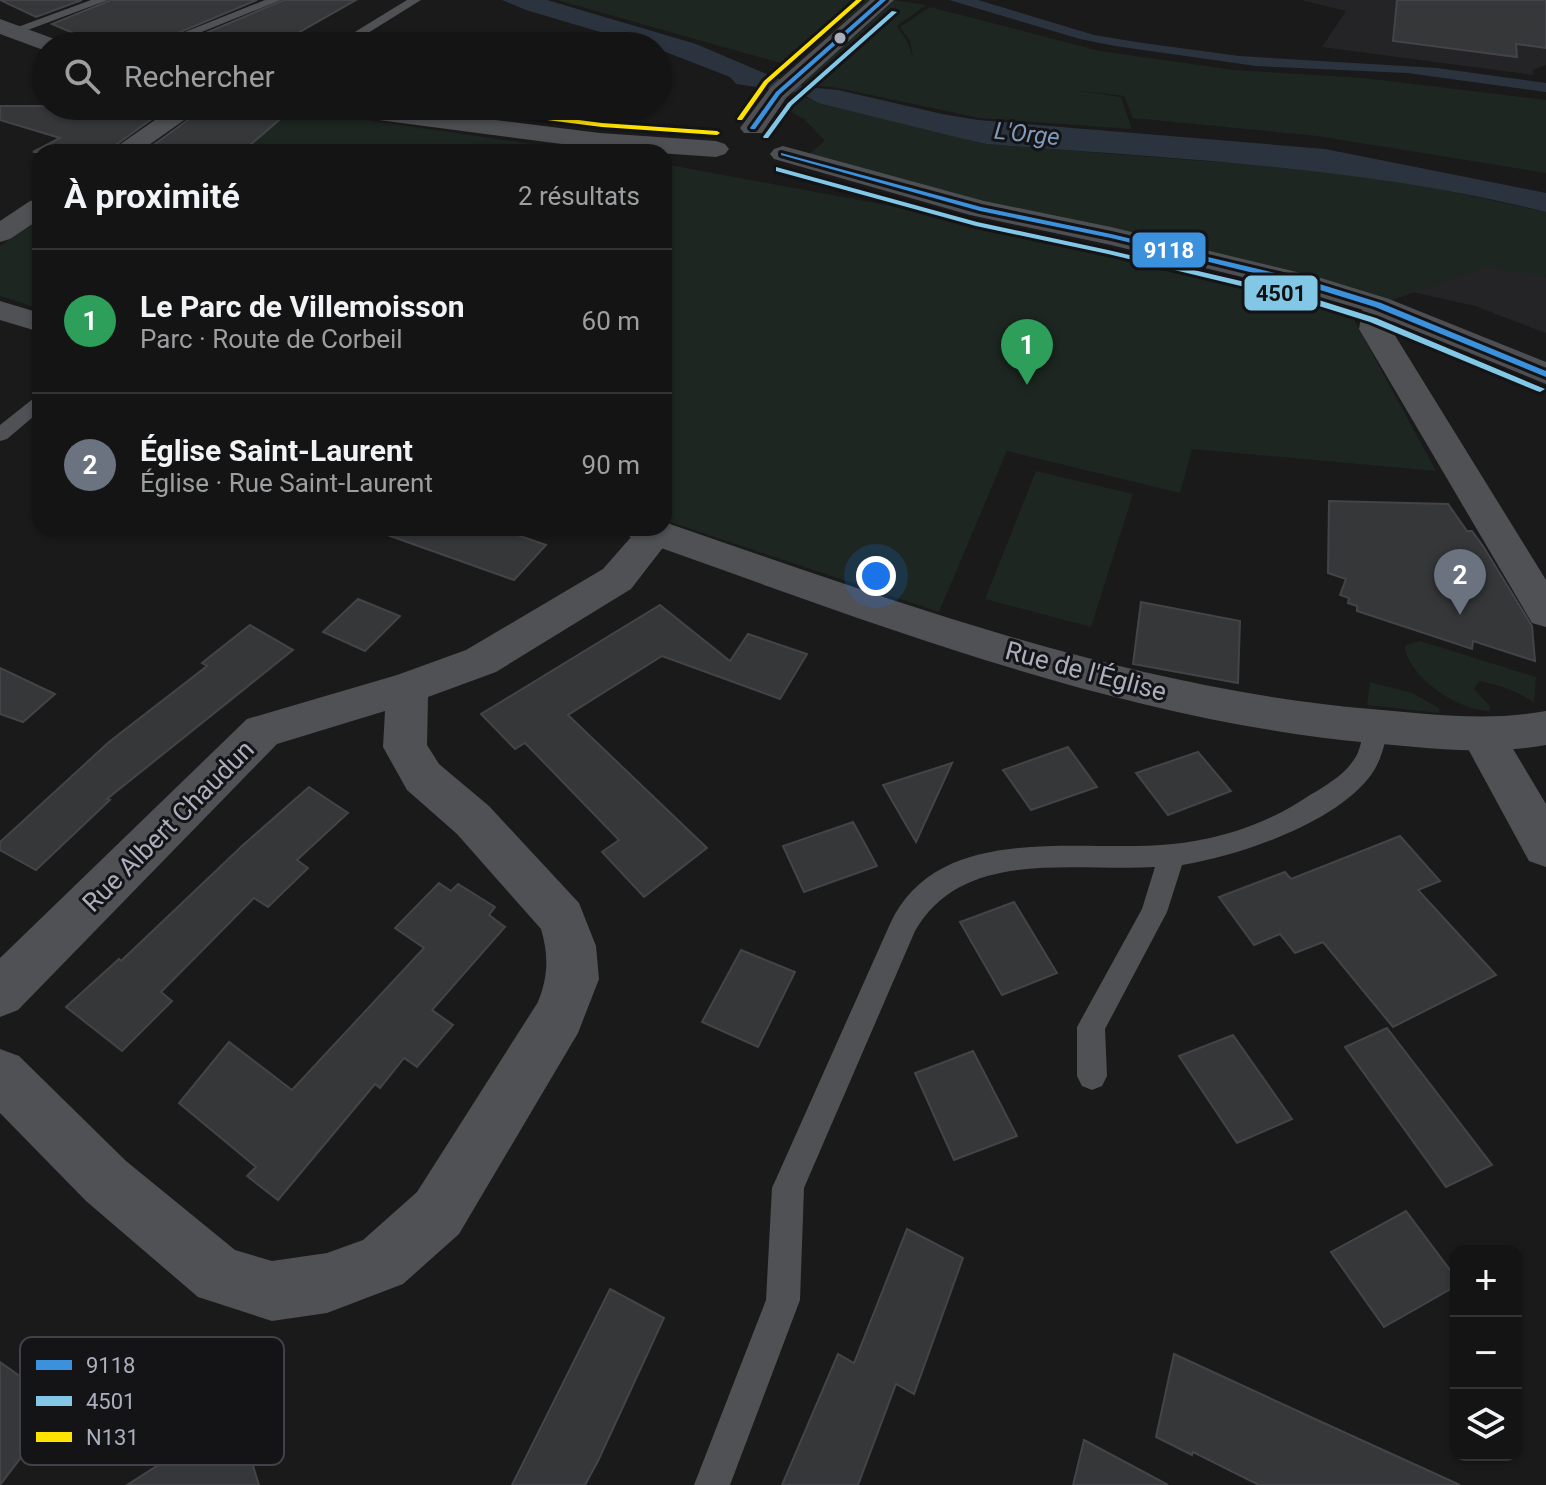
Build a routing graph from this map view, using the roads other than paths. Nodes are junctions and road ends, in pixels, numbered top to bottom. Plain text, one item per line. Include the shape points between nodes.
1 (102, 0) edge
2 (275, 0) edge
3 (415, 0) edge
4 (883, 0) edge
5 (7, 29) edge
6 (192, 32) edge
7 (361, 32) edge
8 (32, 38) edge
9 (171, 120) edge
10 (435, 120) edge
11 (753, 128) junction
12 (134, 144) edge
13 (630, 144) edge
14 (672, 148) edge
15 (748, 156) junction
16 (32, 212) edge
17 (0, 233) edge
18 (1378, 305) junction
19 (0, 310) edge
20 (32, 320) edge
21 (1546, 374) edge
22 (32, 409) edge
23 (0, 435) edge
24 (645, 536) edge
25 (667, 536) edge
26 (1546, 613) edge
27 (407, 688) junction
28 (1376, 728) junction
29 (1546, 728) edge
30 (1482, 734) junction
31 (1546, 847) edge
32 (1172, 855) junction
33 (0, 993) edge
34 (0, 1075) edge
35 (1092, 1076) dead end
36 (712, 1485) edge

1 - 5 lane
2 - 6 lane
3 - 7 lane
4 - 11 main road via 786,87
5 - 8 main road
9 - 12 street
10 - 13 main road
11 - 15 main road via 723,135 716,144
11 - 15 main road via 785,138 789,146
14 - 15 main road
15 - 18 main road via 1243,266
16 - 17 street
18 - 21 main road
18 - 26 street via 1375,329
19 - 20 street
22 - 23 lane
24 - 27 street, Rue Albert Chaudun via 617,579 481,661
25 - 28 street, Rue de l'Église via 1065,667 1270,715
27 - 33 street, Rue Albert Chaudun via 262,731
27 - 34 street via 405,747 423,777 473,820 562,918 573,979 559,1016 438,1213 382,1263 327,1283 272,1291 219,1276 106,1181
28 - 30 street, Rue de l'Église
28 - 32 lane via 1370,761 1304,815 1250,838
29 - 30 street, Rue de l'Église
30 - 31 street
32 - 35 lane via 1154,912 1091,1027
32 - 36 lane via 978,866 945,879 921,898 904,924 788,1188 783,1300

